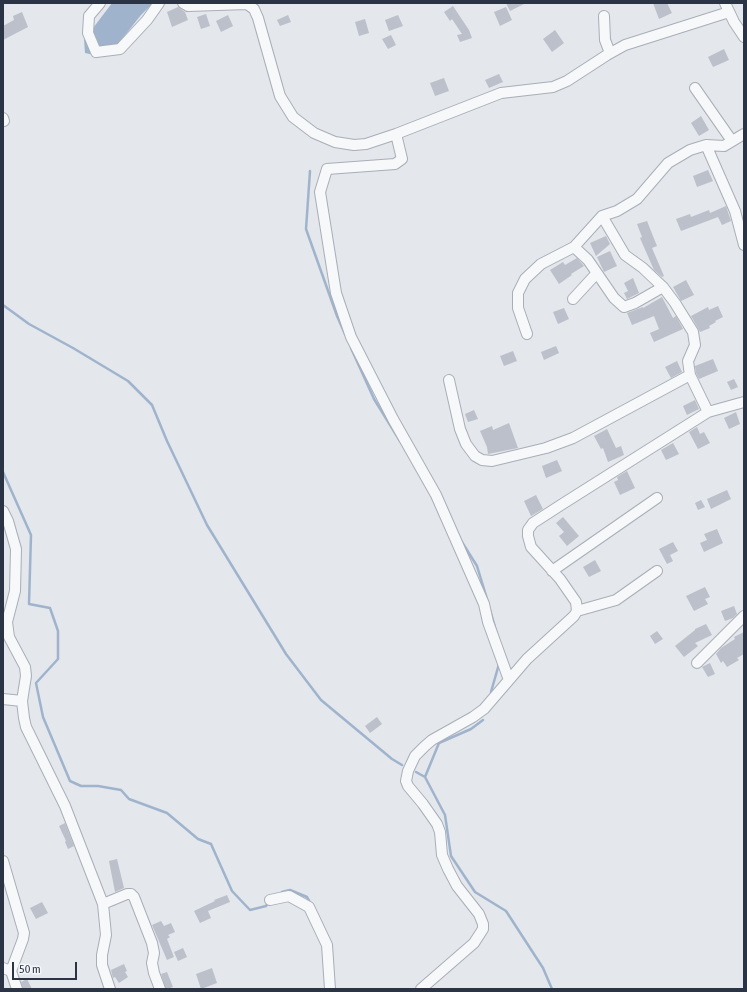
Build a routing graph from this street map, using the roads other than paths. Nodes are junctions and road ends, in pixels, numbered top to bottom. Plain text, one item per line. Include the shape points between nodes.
1 (100, 3) edge
2 (159, 3) edge
3 (183, 3) edge
4 (247, 3) edge
5 (727, 7) edge
6 (604, 16) dead end
7 (744, 37) edge
8 (610, 53) junction
9 (695, 88) dead end
10 (396, 134) junction
11 (744, 134) edge
12 (732, 141) junction
13 (706, 145) junction
14 (602, 216) junction
15 (744, 245) edge
16 (574, 247) junction
17 (596, 274) junction
18 (662, 288) junction
19 (573, 299) dead end
20 (527, 334) dead end
21 (690, 375) junction
22 (449, 380) dead end
23 (744, 402) edge
24 (708, 412) junction
25 (657, 498) dead end
26 (3, 511) edge
27 (552, 571) junction
28 (657, 571) dead end
29 (577, 611) junction
30 (744, 616) edge
31 (697, 663) dead end
32 (509, 680) junction
33 (3, 699) edge
34 (22, 702) junction
35 (3, 861) edge
36 (270, 900) dead end
37 (103, 904) junction
38 (7, 970) edge
39 (17, 989) edge
40 (110, 989) edge
41 (160, 989) edge
42 (330, 989) edge
43 (421, 989) edge

1 - 2 street via 89,16 88,33 96,52 120,49
3 - 4 street via 188,6
4 - 10 street via 254,9 258,18 280,96 293,117 314,133 335,142 366,144
5 - 7 street
5 - 8 street
6 - 8 street via 605,40
8 - 10 street via 567,81 553,86 501,93
9 - 12 street
10 - 32 street via 402,159 395,164 327,169 320,192 336,293 352,337 393,419 436,495 484,604
11 - 12 street
12 - 13 street via 724,146
13 - 14 street via 690,150 668,163 637,199 617,211
13 - 15 street via 735,211
14 - 16 street
14 - 18 street via 625,255 643,268
16 - 17 street via 588,260
16 - 20 street via 541,264 524,280 518,293 518,308
17 - 18 street via 624,307
17 - 19 street
18 - 21 street via 693,332 695,345 688,362
21 - 22 street via 574,438 546,448 492,460 482,460 475,456 466,444
21 - 24 street
23 - 24 street
24 - 27 street via 533,523 528,530 531,547
25 - 27 street
26 - 34 street via 16,549 15,591 8,622 9,637 25,667
27 - 29 street via 576,602
28 - 29 street via 616,600
29 - 32 street
30 - 31 street
32 - 43 street via 484,709 432,740 419,751 408,771 408,786 437,824 442,855 448,869 483,924 483,929 474,943
33 - 34 street
34 - 37 street via 26,726 65,806
35 - 38 street via 24,933
36 - 42 street via 289,896 309,907 327,945
37 - 40 street via 106,935 102,964
37 - 41 street via 127,894 134,897 152,943 152,964
38 - 39 street

